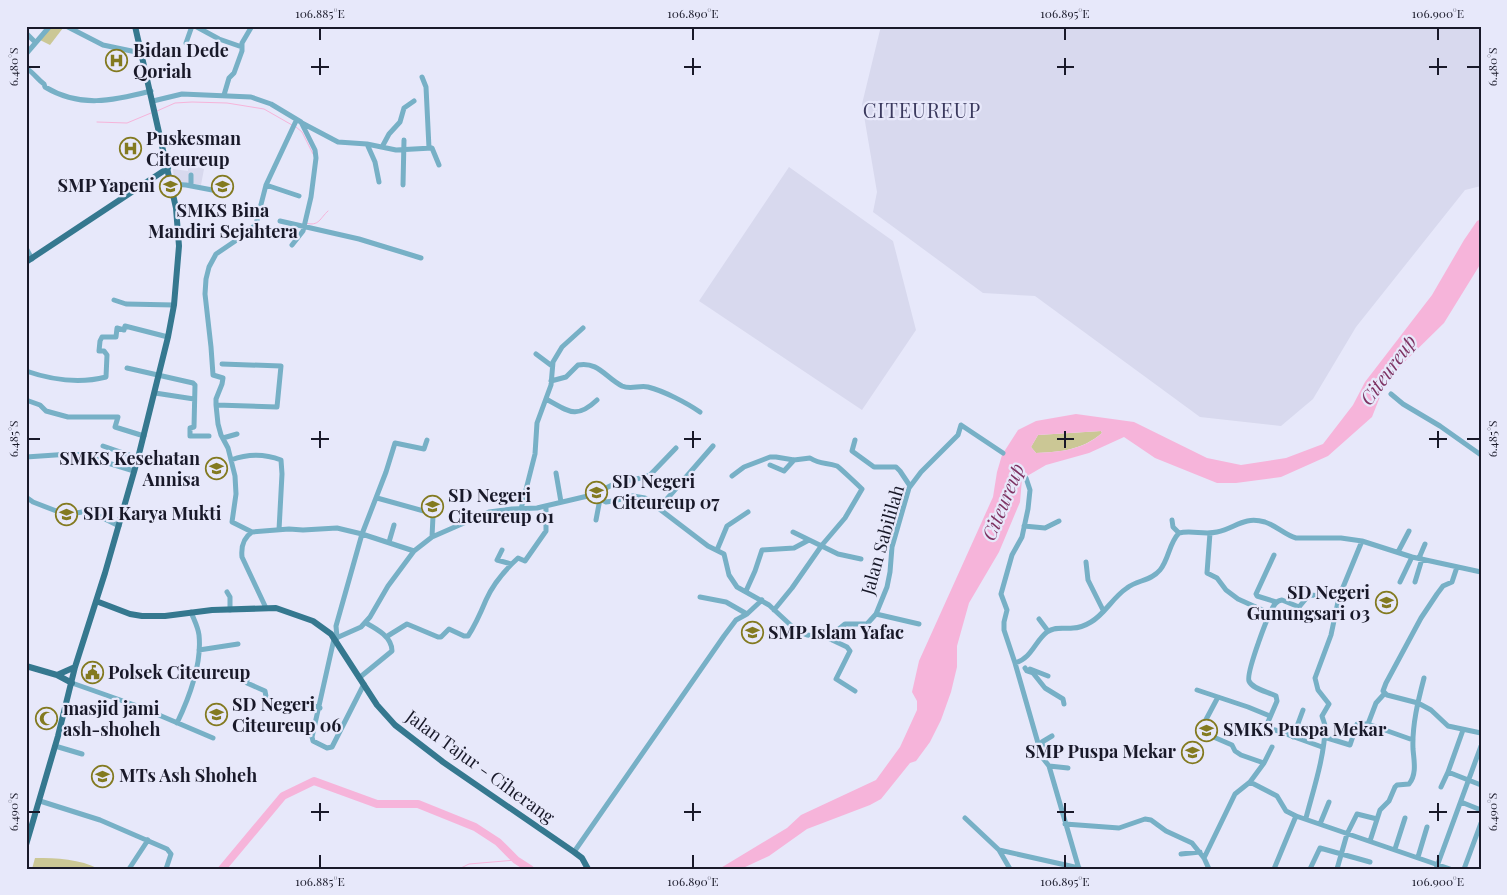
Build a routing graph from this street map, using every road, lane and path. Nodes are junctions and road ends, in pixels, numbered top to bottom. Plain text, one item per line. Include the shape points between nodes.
1 (50, 26) edge
2 (66, 26) edge
3 (135, 26) edge
4 (194, 26) edge
5 (252, 26) edge
6 (26, 33) edge
7 (35, 42) junction
8 (186, 43) dead end
9 (242, 47) junction
10 (141, 53) junction
11 (26, 54) edge
12 (26, 68) edge
13 (422, 77) dead end
14 (151, 92) junction
15 (224, 95) junction
16 (414, 101) dead end
17 (153, 102) junction
18 (296, 123) junction
19 (404, 140) dead end
20 (367, 144) junction
21 (382, 147) junction
22 (429, 148) junction
23 (404, 150) junction
24 (439, 165) dead end
25 (168, 168) junction
26 (191, 175) dead end
27 (379, 182) dead end
28 (172, 184) junction
29 (266, 185) junction
30 (403, 185) dead end
31 (190, 186) junction
32 (228, 193) dead end
33 (299, 196) dead end
34 (280, 221) dead end
35 (304, 225) junction
36 (292, 245) dead end
37 (26, 248) edge
38 (421, 258) dead end
39 (29, 261) edge
40 (114, 300) dead end
41 (174, 305) junction
42 (583, 328) dead end
43 (168, 337) junction
44 (536, 354) dead end
45 (222, 364) dead end
46 (552, 366) junction
47 (127, 368) dead end
48 (26, 371) edge
49 (159, 375) junction
50 (551, 381) junction
51 (155, 393) junction
52 (1391, 394) dead end
53 (546, 398) junction
54 (194, 399) junction
55 (27, 400) edge
56 (597, 400) dead end
57 (216, 405) junction
58 (700, 412) dead end
59 (237, 434) dead end
60 (144, 436) junction
61 (209, 436) dead end
62 (223, 438) junction
63 (427, 440) dead end
64 (855, 440) dead end
65 (103, 446) dead end
66 (713, 446) dead end
67 (676, 448) dead end
68 (1003, 454) dead end
69 (1481, 455) edge
70 (26, 457) edge
71 (138, 458) junction
72 (230, 460) junction
73 (794, 460) junction
74 (770, 465) dead end
75 (134, 471) junction
76 (556, 473) dead end
77 (732, 476) dead end
78 (1026, 478) dead end
79 (910, 486) junction
80 (592, 495) junction
81 (26, 497) edge
82 (377, 498) junction
83 (600, 499) junction
84 (560, 502) junction
85 (546, 507) junction
86 (659, 508) junction
87 (521, 509) junction
88 (748, 512) dead end
89 (596, 520) dead end
90 (1172, 520) dead end
91 (1059, 521) dead end
92 (394, 525) dead end
93 (119, 526) junction
94 (1024, 526) junction
95 (279, 530) junction
96 (1410, 531) dead end
97 (252, 532) junction
98 (793, 532) dead end
99 (1178, 533) junction
100 (1210, 533) junction
101 (362, 534) junction
102 (432, 537) junction
103 (809, 540) junction
104 (389, 542) junction
105 (1362, 542) junction
106 (1425, 544) dead end
107 (822, 545) junction
108 (502, 550) dead end
109 (717, 550) junction
110 (414, 551) junction
111 (1398, 552) junction
112 (1274, 555) dead end
113 (1412, 557) junction
114 (1420, 559) junction
115 (861, 560) dead end
116 (1086, 562) dead end
117 (511, 564) junction
118 (1458, 567) junction
119 (1481, 572) edge
120 (1400, 582) dead end
121 (1415, 582) dead end
122 (746, 591) junction
123 (227, 592) dead end
124 (700, 597) dead end
125 (1339, 597) junction
126 (762, 600) junction
127 (96, 601) junction
128 (1276, 602) junction
129 (266, 608) junction
130 (230, 610) junction
131 (774, 610) junction
132 (1103, 610) junction
133 (191, 612) junction
134 (1269, 613) junction
135 (747, 614) junction
136 (876, 614) junction
137 (1039, 619) dead end
138 (366, 622) junction
139 (919, 624) dead end
140 (1048, 631) junction
141 (335, 638) junction
142 (386, 638) junction
143 (828, 638) junction
144 (238, 644) dead end
145 (199, 650) junction
146 (1015, 663) junction
147 (26, 666) edge
148 (75, 668) junction
149 (1025, 668) junction
150 (1017, 670) junction
151 (247, 672) dead end
152 (57, 675) junction
153 (1048, 676) dead end
154 (359, 678) junction
155 (1424, 678) dead end
156 (72, 683) junction
157 (364, 684) junction
158 (1197, 690) dead end
159 (855, 692) dead end
160 (1385, 693) junction
161 (1218, 698) junction
162 (1418, 703) junction
163 (1064, 704) dead end
164 (320, 708) junction
165 (1302, 710) dead end
166 (1270, 716) junction
167 (176, 722) junction
168 (1368, 724) junction
169 (1464, 730) junction
170 (1481, 734) edge
171 (1052, 736) dead end
172 (1293, 736) junction
173 (1324, 737) junction
174 (213, 738) dead end
175 (1413, 740) junction
176 (56, 746) junction
177 (1481, 746) edge
178 (1272, 747) dead end
179 (1322, 747) junction
180 (82, 754) dead end
181 (1479, 755) edge
182 (1264, 763) junction
183 (1048, 764) junction
184 (1068, 768) dead end
185 (1448, 772) junction
186 (1469, 780) junction
187 (1250, 782) junction
188 (1481, 785) edge
189 (1441, 787) dead end
190 (40, 801) junction
191 (1329, 802) dead end
192 (1461, 802) junction
193 (1481, 810) edge
194 (1296, 816) junction
195 (965, 818) dead end
196 (1306, 818) junction
197 (1377, 818) junction
198 (1405, 818) dead end
199 (1481, 822) edge
200 (1065, 824) junction
201 (1320, 824) junction
202 (1427, 827) dead end
203 (29, 828) edge
204 (1348, 834) junction
205 (148, 840) junction
206 (1370, 840) junction
207 (26, 844) edge
208 (1395, 849) junction
209 (999, 850) junction
210 (574, 852) junction
211 (1200, 852) junction
212 (1181, 854) dead end
213 (1341, 854) junction
214 (1418, 857) junction
215 (1204, 858) junction
216 (1370, 862) dead end
217 (1437, 867) edge
218 (1079, 868) edge
219 (129, 869) edge
220 (166, 869) edge
221 (588, 869) edge
222 (1010, 869) edge
223 (1209, 869) edge
224 (1274, 869) edge
225 (1310, 869) edge
226 (1337, 869) edge
227 (1450, 869) edge
228 (1464, 869) edge

1 - 7 street
2 - 10 street via 103,45
3 - 10 main road
4 - 8 street
4 - 9 street
5 - 9 street
6 - 7 street
7 - 11 street
9 - 15 street
10 - 14 main road
12 - 14 street via 45,87 60,96 79,100 126,98
13 - 22 street via 426,87
14 - 17 main road
15 - 17 street via 182,94
15 - 18 street via 259,98
16 - 21 street via 404,108 400,122
17 - 25 main road
18 - 20 street via 338,142
18 - 29 street
18 - 35 street via 315,150 316,158
19 - 23 street
20 - 21 street
20 - 27 street
21 - 23 street
22 - 23 street
22 - 24 street via 433,149
23 - 30 street
25 - 28 main road
25 - 39 main road
26 - 31 street
28 - 31 street
28 - 41 main road via 179,246
29 - 33 street
29 - 57 street via 256,224 216,254 206,278 213,375 223,378
31 - 32 street
34 - 35 street
35 - 36 street
35 - 38 street
37 - 39 street
40 - 41 street via 126,304
41 - 43 main road
42 - 46 street via 557,353
43 - 48 street via 125,326 124,330 117,328 116,337 102,337 99,351 106,355 106,377 100,379 78,381
43 - 49 main road
44 - 46 street
45 - 57 street via 281,366 277,406
46 - 50 street
47 - 49 street
49 - 51 main road
49 - 54 street via 193,383
50 - 53 street
50 - 58 street via 566,377 578,365 596,366 622,386 648,387 686,402
51 - 54 street
51 - 60 main road
52 - 69 street
53 - 56 street via 578,412 588,409
53 - 87 street via 537,423 535,454
54 - 61 street via 194,427 190,428 190,436
55 - 60 street via 44,410 68,417 118,417 115,427
57 - 62 street
59 - 62 street
60 - 71 main road
62 - 72 street
63 - 82 street via 424,449 395,442
64 - 79 street via 852,452 874,467 900,470
65 - 71 street
66 - 86 street
67 - 80 street via 650,475 616,483
68 - 79 street, Jalan Sabililah via 961,425 958,434
70 - 75 street via 82,455
71 - 75 main road
72 - 95 street via 258,456 281,460
72 - 97 street via 236,486 232,522
73 - 74 street via 784,471
73 - 77 street via 770,457 744,467
73 - 107 street via 810,458 817,463 840,467 862,489 845,518
75 - 93 main road
76 - 84 street
78 - 94 street via 1031,496
79 - 136 street, Jalan Sabililah via 892,547 887,586
80 - 83 street
80 - 84 street
81 - 93 street via 59,512 90,511
82 - 101 street
82 - 102 street via 431,513
83 - 86 street via 613,502 626,496 638,496
83 - 89 street
84 - 85 street
85 - 87 street
85 - 117 street via 545,535 525,561 518,557
86 - 109 street
87 - 102 street via 489,512
88 - 109 street via 727,526
90 - 99 street via 1172,526
91 - 94 street via 1046,528
92 - 104 street
93 - 127 main road
94 - 146 street via 1001,594 1007,610 1004,630
95 - 97 street
95 - 101 street via 330,528
96 - 111 street
97 - 129 street via 244,540 242,556
98 - 103 street
99 - 100 street
99 - 132 street via 1158,572 1128,587
100 - 105 street via 1253,520 1267,522 1290,537 1341,538
100 - 134 street via 1208,573 1220,580 1233,596
101 - 104 street
101 - 141 street
102 - 110 street
103 - 107 street
103 - 122 street via 794,548 762,550
104 - 110 street
105 - 111 street
105 - 125 street
106 - 114 street
107 - 115 street via 838,554
107 - 131 street
108 - 117 street via 497,560
109 - 122 street via 726,556 734,584
110 - 138 street
111 - 113 street
112 - 128 street via 1256,594
113 - 114 street
113 - 120 street
114 - 118 street
114 - 121 street
116 - 132 street via 1088,580
117 - 142 street via 487,598 467,636 449,628 438,637 406,624
118 - 119 street
118 - 160 street via 1452,582 1442,586 1422,618 1386,683
122 - 126 street
123 - 130 street
124 - 135 street via 726,602
125 - 128 street via 1309,595 1300,607 1284,601
125 - 173 street via 1331,635 1315,678 1318,690 1329,702 1322,716
126 - 131 street
126 - 135 street
127 - 133 main road, Jalan Tajur - Ciherang via 142,616
127 - 148 main road
128 - 134 street
129 - 130 main road, Jalan Tajur - Ciherang
129 - 141 main road, Jalan Tajur - Ciherang via 285,610 313,621
130 - 133 main road, Jalan Tajur - Ciherang
131 - 143 street via 797,631 807,636
132 - 140 street via 1094,620 1078,628
133 - 145 street via 198,632
133 - 167 street via 197,652
134 - 166 street via 1248,678 1253,686 1276,696
135 - 210 street via 736,620 719,642
136 - 139 street
136 - 143 street, Jalan Sabililah via 867,624 845,624
137 - 140 street
138 - 141 street via 358,629
138 - 142 street
140 - 146 street via 1028,656
141 - 154 main road, Jalan Tajur - Ciherang
141 - 164 street
142 - 154 street via 392,651
143 - 159 street via 850,651 836,679
144 - 145 street
145 - 167 street via 190,695
146 - 150 street
147 - 152 main road
148 - 152 main road
148 - 156 main road
149 - 150 street
149 - 153 street
149 - 163 street via 1045,688 1063,699
150 - 183 street via 1042,757
151 - 164 street via 247,683 265,691 268,708 285,710 303,703
152 - 156 main road
154 - 157 main road, Jalan Tajur - Ciherang
155 - 162 street
156 - 167 street
156 - 176 main road
157 - 164 street via 330,748 312,739
157 - 210 main road, Jalan Tajur - Ciherang via 384,714 412,740
158 - 161 street
160 - 162 street
160 - 168 street via 1376,704
161 - 166 street
161 - 182 street via 1202,732 1232,746 1241,755
162 - 169 street via 1448,726
162 - 175 street
165 - 172 street
166 - 172 street via 1267,724 1270,728
167 - 174 street
168 - 173 street via 1357,724 1350,745
168 - 175 street
169 - 170 street
169 - 185 street
171 - 183 street via 1042,743
172 - 179 street
173 - 179 street
175 - 197 street via 1413,778 1409,784 1395,786
176 - 180 street
176 - 190 main road
177 - 181 street
178 - 182 street
179 - 196 street
181 - 186 street
182 - 187 street
183 - 184 street
183 - 200 street
185 - 186 street
185 - 189 street
186 - 188 street
186 - 192 street
187 - 194 street via 1277,796 1286,811
187 - 215 street via 1235,794
190 - 203 main road
190 - 205 street via 100,820
191 - 201 street
192 - 193 street
192 - 217 street
194 - 196 street
194 - 224 street
195 - 209 street
196 - 201 street
197 - 204 street via 1357,814
197 - 206 street
198 - 208 street
199 - 228 street
200 - 211 street via 1118,828 1148,819 1192,843
200 - 218 street
201 - 204 street
202 - 214 street
203 - 207 main road
204 - 206 street
204 - 213 street
205 - 219 street
205 - 220 street via 171,854
206 - 208 street
208 - 214 street
209 - 218 street
209 - 222 street
210 - 221 main road, Jalan Tajur - Ciherang
211 - 212 street
211 - 215 street
213 - 216 street
213 - 225 street via 1320,848
213 - 226 street
214 - 217 street
215 - 223 street
217 - 227 street

